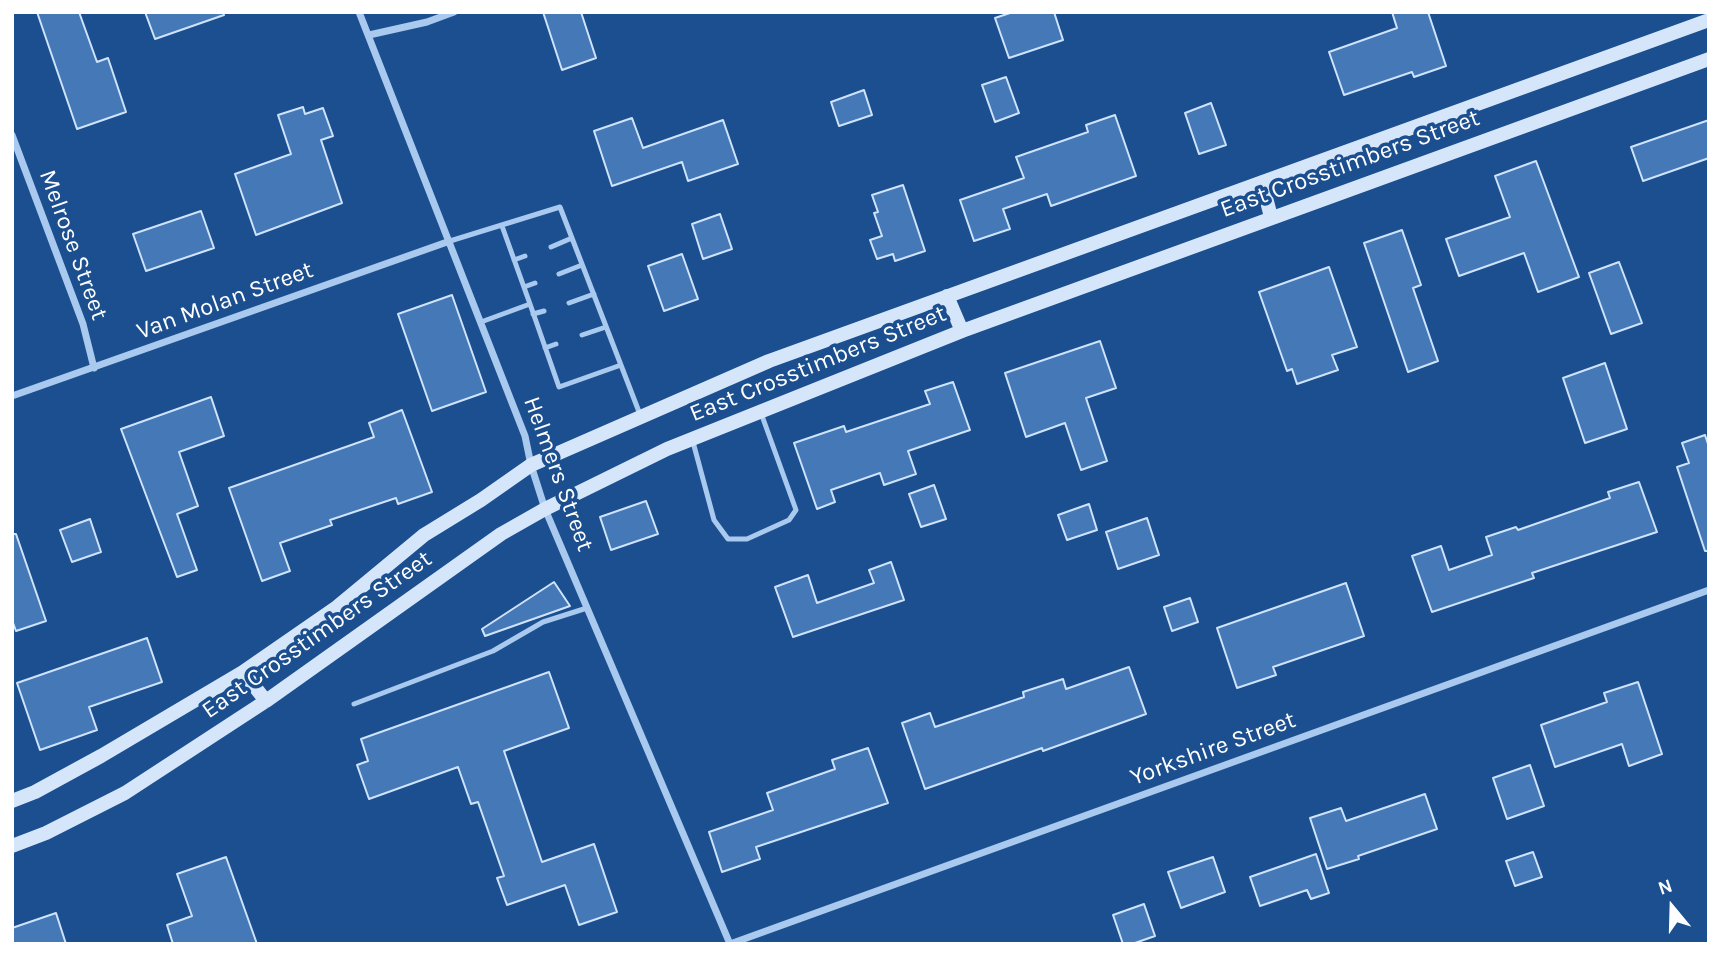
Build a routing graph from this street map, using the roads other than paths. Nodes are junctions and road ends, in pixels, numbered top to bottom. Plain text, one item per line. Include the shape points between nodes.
1 (359, 12) edge
2 (454, 12) edge
3 (1709, 20) edge
4 (369, 35) junction
5 (1709, 59) edge
6 (12, 135) edge
7 (1262, 182) junction
8 (1271, 217) junction
9 (502, 226) junction
10 (572, 238) junction
11 (450, 241) junction
12 (551, 247) dead end
13 (525, 256) dead end
14 (514, 260) junction
15 (582, 265) junction
16 (559, 274) dead end
17 (535, 283) dead end
18 (524, 287) junction
19 (594, 295) junction
20 (947, 296) junction
21 (569, 303) dead end
22 (530, 304) junction
23 (544, 311) dead end
24 (533, 314) junction
25 (481, 322) junction
26 (606, 327) junction
27 (962, 331) junction
28 (582, 335) dead end
29 (556, 344) dead end
30 (545, 348) junction
31 (621, 365) junction
32 (94, 369) junction
33 (12, 396) edge
34 (761, 412) junction
35 (642, 417) junction
36 (692, 439) junction
37 (531, 465) junction
38 (545, 509) junction
39 (1709, 590) edge
40 (587, 608) junction
41 (243, 672) junction
42 (266, 701) junction
43 (354, 704) dead end
44 (12, 801) edge
45 (12, 846) edge
46 (730, 944) edge

1 - 4 street, Helmers Street
2 - 4 street
3 - 7 main road, East Crosstimbers Street
4 - 11 street, Helmers Street
5 - 8 main road, East Crosstimbers Street
6 - 32 street, Melrose Street via 83,324
7 - 8 main road
7 - 20 main road, East Crosstimbers Street
8 - 27 main road, East Crosstimbers Street
9 - 10 lane via 559,207
9 - 11 lane
9 - 14 lane
10 - 12 lane
10 - 15 lane
11 - 25 street, Helmers Street
11 - 32 street, Van Molan Street
13 - 14 lane
14 - 18 lane
15 - 16 lane
15 - 19 lane
17 - 18 lane
18 - 22 lane
19 - 21 lane
19 - 26 lane
20 - 27 main road
20 - 35 main road, East Crosstimbers Street via 769,361
22 - 24 lane
22 - 25 lane
23 - 24 lane
24 - 30 lane
25 - 37 street, Helmers Street via 525,436
26 - 28 lane
26 - 31 lane
27 - 34 main road, East Crosstimbers Street
29 - 30 lane
30 - 31 lane via 559,387
31 - 35 lane
32 - 33 street, Van Molan Street
34 - 36 main road, East Crosstimbers Street
34 - 36 lane via 796,510 789,520 747,539 728,539 714,520
35 - 37 main road, East Crosstimbers Street
36 - 38 main road, East Crosstimbers Street
37 - 38 street, Helmers Street
37 - 41 main road, East Crosstimbers Street via 424,535 337,607
38 - 40 street, Helmers Street
38 - 42 main road, East Crosstimbers Street via 466,558
39 - 46 street, Yorkshire Street
40 - 43 lane via 543,621 493,651
40 - 46 street, Helmers Street
41 - 42 main road
41 - 44 main road, East Crosstimbers Street via 101,756
42 - 45 main road, East Crosstimbers Street via 125,793

